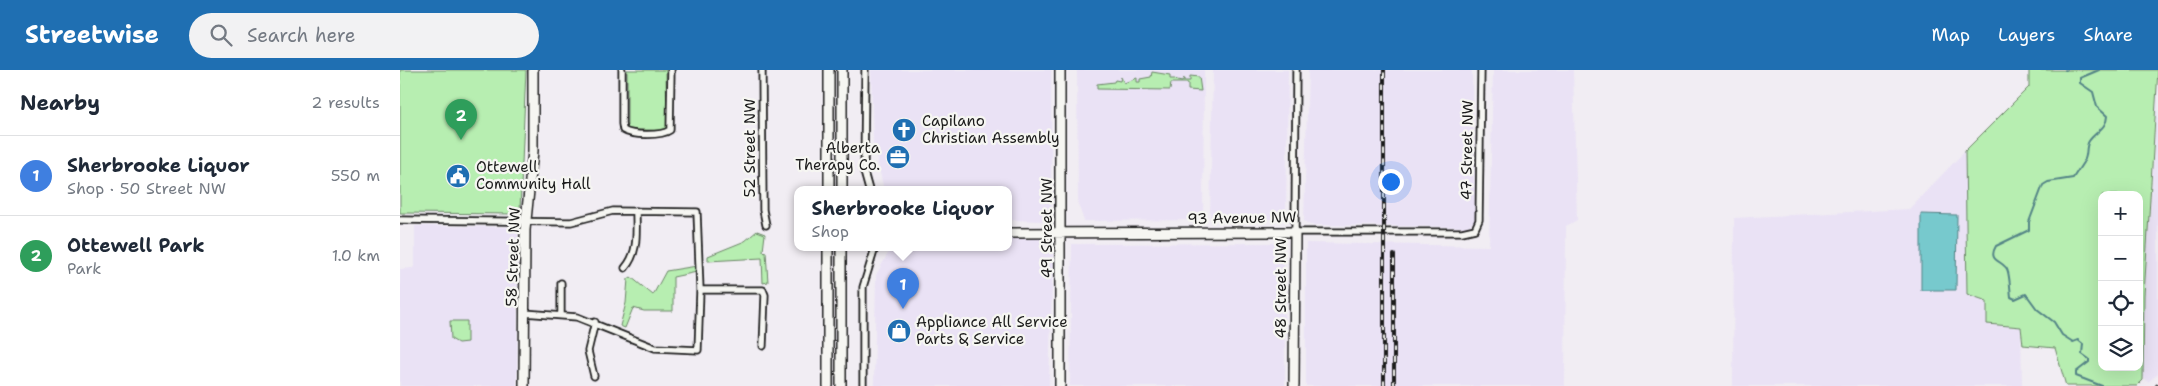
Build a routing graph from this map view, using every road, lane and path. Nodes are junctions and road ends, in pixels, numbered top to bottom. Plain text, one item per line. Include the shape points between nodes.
1 (533, 70) edge
2 (622, 70) edge
3 (671, 70) edge
4 (762, 70) edge
5 (829, 70) edge
6 (842, 70) edge
7 (865, 70) edge
8 (1060, 70) edge
9 (1296, 70) edge
10 (1481, 70) edge
11 (828, 186) edge
12 (842, 186) edge
13 (868, 186) edge
14 (636, 211) junction
15 (400, 220) edge
16 (526, 221) junction
17 (766, 225) dead end
18 (1475, 229) joint
19 (1012, 232) edge
20 (1295, 232) junction
21 (1061, 234) junction
22 (828, 251) edge
23 (841, 251) edge
24 (875, 251) edge
25 (625, 268) dead end
26 (561, 283) dead end
27 (700, 290) junction
28 (524, 313) junction
29 (561, 314) junction
30 (595, 322) junction
31 (763, 346) dead end
32 (594, 376) dead end
33 (524, 386) edge
34 (828, 386) edge
35 (841, 386) edge
36 (863, 386) edge
37 (1060, 386) edge
38 (1294, 386) edge

1 - 16 street, 58 Street NW via 533,151
2 - 3 street via 623,130 629,133 664,133 670,130
4 - 17 street, 52 Street NW via 763,210
5 - 11 street
6 - 12 street
7 - 13 street via 864,172
8 - 21 street, 49 Street NW
9 - 20 street, 48 Street NW
10 - 18 street, 47 Street NW via 1479,220
14 - 16 street via 613,211 577,222
14 - 25 street via 636,247
14 - 27 street via 697,212
15 - 16 street
16 - 28 street, 58 Street NW
18 - 20 street, 93 Avenue NW via 1462,232
19 - 21 street, 93 Avenue NW
20 - 21 street, 93 Avenue NW
20 - 38 street, 48 Street NW
21 - 37 street, 49 Street NW
22 - 34 street
23 - 35 street
24 - 36 street via 863,287
26 - 29 street
27 - 30 street via 698,350 655,348
27 - 31 street via 763,290
28 - 29 street
28 - 33 street, 58 Street NW
29 - 30 street
30 - 32 street via 588,351

